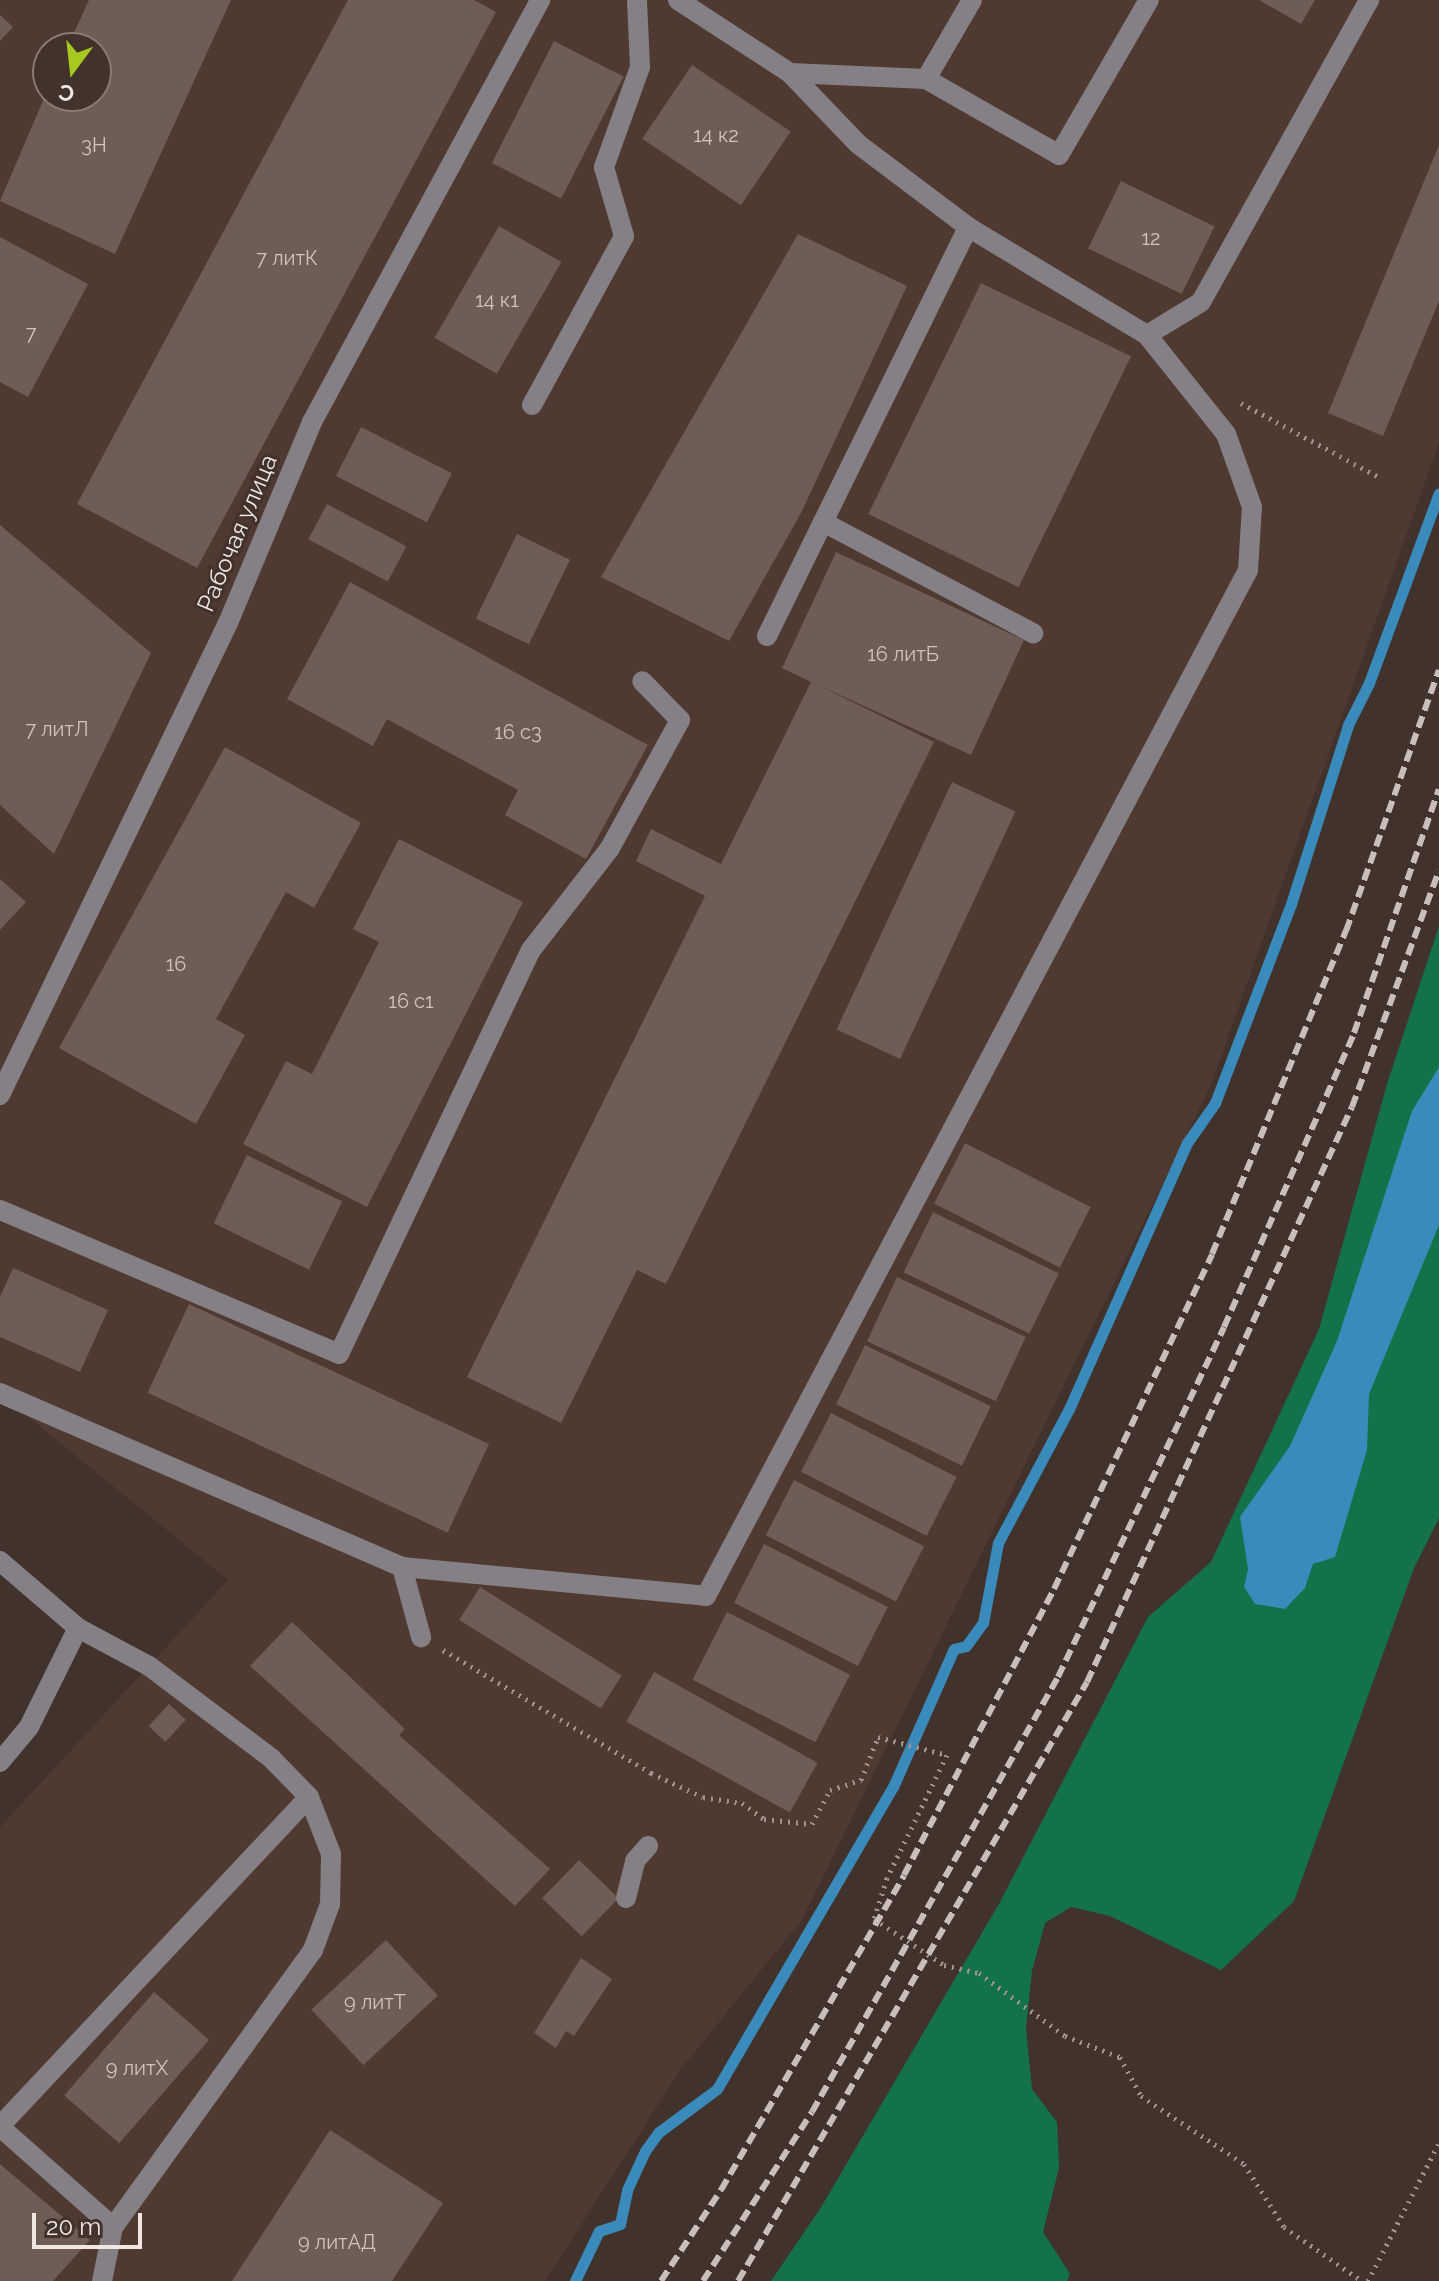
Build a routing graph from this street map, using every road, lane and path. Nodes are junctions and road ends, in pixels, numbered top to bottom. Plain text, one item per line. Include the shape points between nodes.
1 (540, 0) edge
2 (637, 0) edge
3 (678, 0) edge
4 (972, 0) edge
5 (1149, 0) edge
6 (1369, 0) edge
7 (790, 73) junction
8 (926, 79) junction
9 (968, 227) junction
10 (1147, 335) junction
11 (1230, 398) dead end
12 (532, 405) dead end
13 (1381, 478) dead end
14 (823, 522) junction
15 (1033, 633) dead end
16 (767, 636) dead end
17 (642, 681) dead end
18 (0, 1095) edge
19 (0, 1210) edge
20 (0, 1393) edge
21 (0, 1561) edge
22 (402, 1567) junction
23 (78, 1628) junction
24 (421, 1637) joint
25 (0, 1762) edge
26 (309, 1797) junction
27 (648, 1846) dead end
28 (626, 1898) dead end
29 (0, 2127) edge
30 (1439, 2143) edge
31 (113, 2227) junction
32 (102, 2281) edge
33 (1362, 2281) edge
34 (1368, 2281) edge

1 - 18 street, Рабочая улица via 312,422 228,623
2 - 12 street via 640,67 604,167 624,236
3 - 7 street
4 - 8 street
5 - 8 street via 1059,155
6 - 10 street via 1201,302
7 - 8 street
7 - 9 street via 858,144
9 - 10 street
9 - 14 street
10 - 22 street via 1226,434 1252,507 1248,570 706,1596
11 - 13 path
14 - 15 street
14 - 16 street
17 - 19 street via 680,720 610,848 531,950 339,1354
20 - 22 street
21 - 23 street
22 - 24 street
23 - 25 street via 29,1727
23 - 26 street via 200,1701
24 - 33 path via 602,1747 703,1797 742,1803 764,1819 812,1824 830,1790 861,1780 878,1737 947,1755 887,1878 874,1919 944,1965 979,1973 1065,2036 1120,2057 1141,2096 1244,2164 1284,2227
26 - 29 street
26 - 31 street via 331,1854 330,1904 313,1950
27 - 28 street via 635,1861
29 - 31 street
30 - 34 path
31 - 32 street

